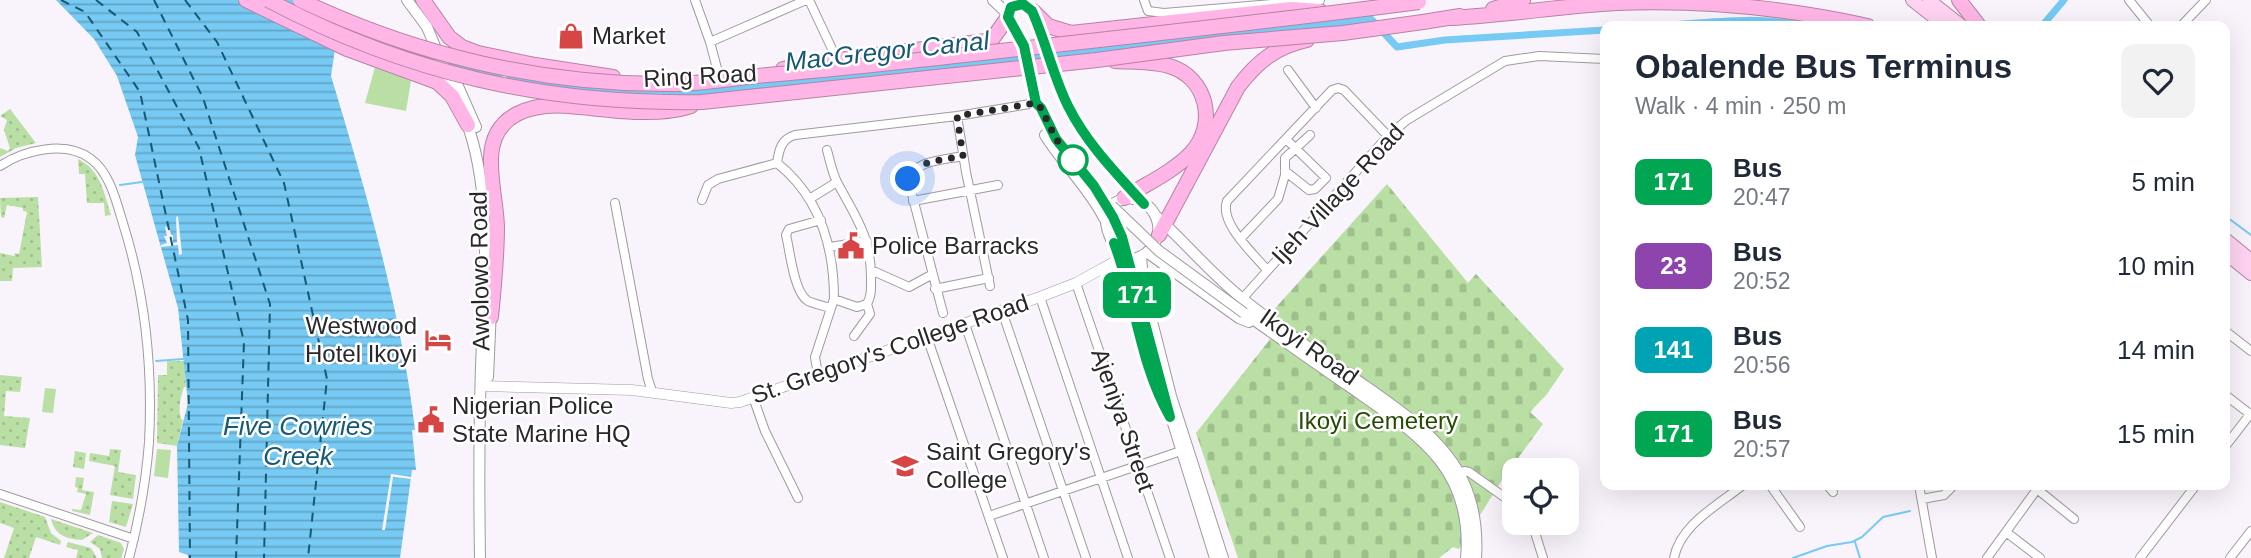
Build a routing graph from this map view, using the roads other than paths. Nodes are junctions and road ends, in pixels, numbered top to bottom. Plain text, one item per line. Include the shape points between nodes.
1 (246, 0) edge
2 (268, 0) edge
3 (300, 0) edge
4 (407, 0) edge
5 (416, 0) edge
6 (423, 0) edge
7 (695, 0) edge
8 (807, 0) edge
9 (993, 0) edge
10 (1144, 0) edge
11 (1196, 0) edge
12 (1321, 0) edge
13 (1523, 0) edge
14 (1912, 0) edge
15 (1929, 0) edge
16 (1959, 0) edge
17 (2129, 0) edge
18 (2206, 0) edge
19 (1424, 1) edge
20 (1030, 6) edge
21 (1196, 10) junction
22 (1339, 12) junction
23 (1008, 15) junction
24 (1451, 18) junction
25 (1841, 21) edge
26 (1939, 21) edge
27 (1956, 21) edge
28 (1975, 21) edge
29 (2146, 21) edge
30 (2186, 21) edge
31 (1343, 33) junction
32 (710, 42) junction
33 (439, 46) junction
34 (832, 49) dead end
35 (1600, 59) edge
36 (1097, 60) junction
37 (1288, 70) dead end
38 (718, 72) dead end
39 (765, 75) junction
40 (452, 81) junction
41 (635, 82) junction
42 (702, 102) junction
43 (1036, 103) junction
44 (1316, 108) junction
45 (957, 116) junction
46 (468, 125) junction
47 (1310, 135) dead end
48 (1388, 136) junction
49 (1286, 139) junction
50 (1296, 148) junction
51 (827, 150) dead end
52 (963, 156) junction
53 (777, 163) junction
54 (0, 166) edge
55 (1285, 171) junction
56 (837, 182) junction
57 (998, 185) dead end
58 (1094, 186) junction
59 (970, 190) junction
60 (1129, 195) junction
61 (811, 198) junction
62 (702, 200) dead end
63 (913, 201) junction
64 (615, 203) dead end
65 (1105, 219) junction
66 (821, 220) junction
67 (1160, 225) junction
68 (1241, 238) junction
69 (867, 241) junction
70 (2230, 243) edge
71 (830, 247) junction
72 (1144, 255) junction
73 (1121, 257) junction
74 (2230, 257) edge
75 (2251, 260) edge
76 (871, 270) junction
77 (1267, 270) junction
78 (2251, 274) edge
79 (931, 275) junction
80 (1076, 283) junction
81 (935, 289) junction
82 (1040, 298) junction
83 (1242, 299) junction
84 (832, 304) junction
85 (867, 304) junction
86 (1002, 310) junction
87 (943, 313) dead end
88 (491, 317) junction
89 (965, 324) junction
90 (1264, 327) junction
91 (2230, 335) edge
92 (854, 336) dead end
93 (927, 337) junction
94 (2251, 351) edge
95 (818, 375) junction
96 (484, 386) junction
97 (652, 391) junction
98 (753, 397) junction
99 (2230, 399) edge
100 (2250, 414) edge
101 (1170, 417) junction
102 (2230, 440) edge
103 (1181, 451) junction
104 (1139, 466) junction
105 (1456, 476) junction
106 (1101, 478) junction
107 (1737, 490) edge
108 (1774, 490) edge
109 (1920, 490) edge
110 (1949, 490) edge
111 (2037, 490) edge
112 (2042, 490) edge
113 (2192, 490) edge
114 (1064, 491) junction
115 (0, 494) edge
116 (1502, 495) edge
117 (798, 498) dead end
118 (1922, 499) junction
119 (1027, 503) junction
120 (989, 516) junction
121 (2074, 519) dead end
122 (1800, 527) dead end
123 (2251, 531) edge
124 (2006, 532) junction
125 (1536, 535) edge
126 (134, 539) junction
127 (2144, 557) edge
128 (129, 558) edge
129 (480, 558) edge
130 (487, 558) edge
131 (1003, 558) edge
132 (1044, 558) edge
133 (1086, 558) edge
134 (1128, 558) edge
135 (1170, 558) edge
136 (1215, 558) edge
137 (1223, 558) edge
138 (1466, 558) edge
139 (1476, 558) edge
140 (1543, 558) edge
141 (1674, 558) edge
142 (1932, 558) edge
143 (1987, 558) edge
144 (2040, 558) edge
145 (2230, 558) edge

1 - 46 highway via 335,44 427,77 445,89
2 - 42 highway, Ring Road, bridge via 358,43 473,79 608,100
3 - 41 highway, Ring Road, bridge via 422,49 543,74
4 - 33 main road, Awolowo Road
5 - 33 main road, Awolowo Road via 436,31
6 - 41 highway, bridge via 449,37 462,47
7 - 32 street
8 - 32 street
8 - 34 street
9 - 23 main road
10 - 21 street via 1148,11
11 - 21 street
12 - 21 street
13 - 24 highway, Ring Road
14 - 26 main road
15 - 27 main road
16 - 28 highway
17 - 29 street
18 - 30 street
19 - 22 highway, Ring Road, bridge
20 - 22 highway, bridge via 1048,26 1082,33 1291,9
20 - 23 main road via 1018,4
20 - 60 main road, bridge via 1078,124
22 - 39 highway, Ring Road, bridge
23 - 39 highway, bridge via 991,40 806,64
23 - 43 main road, bridge via 1024,46
24 - 25 highway via 1671,2 1787,11
24 - 31 highway, Ring Road, bridge
31 - 36 highway, Ring Road, bridge
31 - 67 highway, bridge via 1283,46 1266,55 1238,88
32 - 38 street
33 - 40 main road, Awolowo Road, bridge
35 - 48 street, Ijeh Village Road via 1518,58 1493,66
36 - 42 highway, Ring Road, bridge
36 - 60 highway, bridge via 1167,65 1186,74 1199,88 1206,106 1204,132 1190,154
37 - 44 street
39 - 41 highway, Ring Road, bridge via 710,82
40 - 46 main road, Awolowo Road
40 - 88 main road, Awolowo Road via 475,124 486,173
42 - 88 highway via 635,111 530,107 503,125 493,142 491,160 496,201
43 - 45 street
43 - 58 main road via 1056,139
43 - 65 main road via 1041,129
44 - 48 street via 1332,90 1344,90
44 - 49 street
45 - 52 street
45 - 53 street via 787,137
46 - 96 main road, Awolowo Road via 477,161 483,229
47 - 50 street
48 - 77 street, Ijeh Village Road
49 - 50 street
49 - 68 street via 1227,201 1225,215
50 - 55 street via 1285,158
50 - 55 street via 1326,178 1308,190
51 - 56 street
52 - 59 street
52 - 63 street via 922,165 910,173
53 - 61 street
53 - 62 street via 713,181
54 - 126 street via 30,153 71,150 92,159 115,195 138,278 149,361 149,442
55 - 68 street via 1275,203
56 - 61 street
56 - 69 street
57 - 59 street
58 - 90 main road, Ikoyi Road, bridge via 1153,246
58 - 101 main road, bridge via 1126,248
59 - 63 street
59 - 81 street via 990,282
60 - 65 main road via 1107,207
60 - 67 main road via 1144,204
61 - 66 street
63 - 79 street
64 - 97 street
65 - 73 main road
66 - 71 street
66 - 84 street via 789,229 786,235 803,296
67 - 72 main road
67 - 83 main road, Ikoyi Road
68 - 77 street
69 - 71 street
69 - 76 street
70 - 75 main road
71 - 84 street
72 - 73 main road
72 - 90 main road via 1239,318
72 - 137 main road via 1144,290 1168,383
73 - 80 street, St. Gregory's College Road
73 - 101 main road via 1147,367
74 - 78 main road
76 - 79 street via 909,287
76 - 85 street
77 - 83 street, Ijeh Village Road
79 - 81 street
80 - 82 street, St. Gregory's College Road
80 - 104 street, Ajeniya Street
81 - 87 street
82 - 86 street, St. Gregory's College Road
82 - 106 street
83 - 105 main road, Ikoyi Road via 1416,421 1442,447
84 - 85 street
84 - 95 street via 816,358
85 - 92 street via 870,314
86 - 89 street, St. Gregory's College Road
86 - 114 street
88 - 96 main road, Awolowo Road
89 - 93 street, St. Gregory's College Road
89 - 119 street
90 - 105 main road, Ikoyi Road via 1414,432
91 - 94 street
93 - 95 street, St. Gregory's College Road
93 - 120 street
95 - 98 street, St. Gregory's College Road
96 - 97 street, St. Gregory's College Road
96 - 129 main road, Awolowo Road
96 - 130 main road, Awolowo Road
97 - 98 street, St. Gregory's College Road via 731,403
98 - 117 street
99 - 100 street
100 - 102 street
101 - 103 main road
103 - 104 street
103 - 136 main road
104 - 106 street
104 - 135 street, Ajeniya Street
105 - 116 street via 1469,472
105 - 138 main road, Ikoyi Road via 1465,515
105 - 139 main road, Ikoyi Road via 1467,489 1475,517
106 - 114 street
106 - 134 street
107 - 141 street via 1684,533
108 - 122 street
109 - 118 street
110 - 118 street
111 - 124 street
112 - 121 street
113 - 127 street
114 - 119 street
114 - 133 street
115 - 126 street
118 - 142 street
119 - 120 street
119 - 132 street
120 - 131 street
123 - 145 street
124 - 143 street
124 - 144 street
125 - 140 street
126 - 128 street

